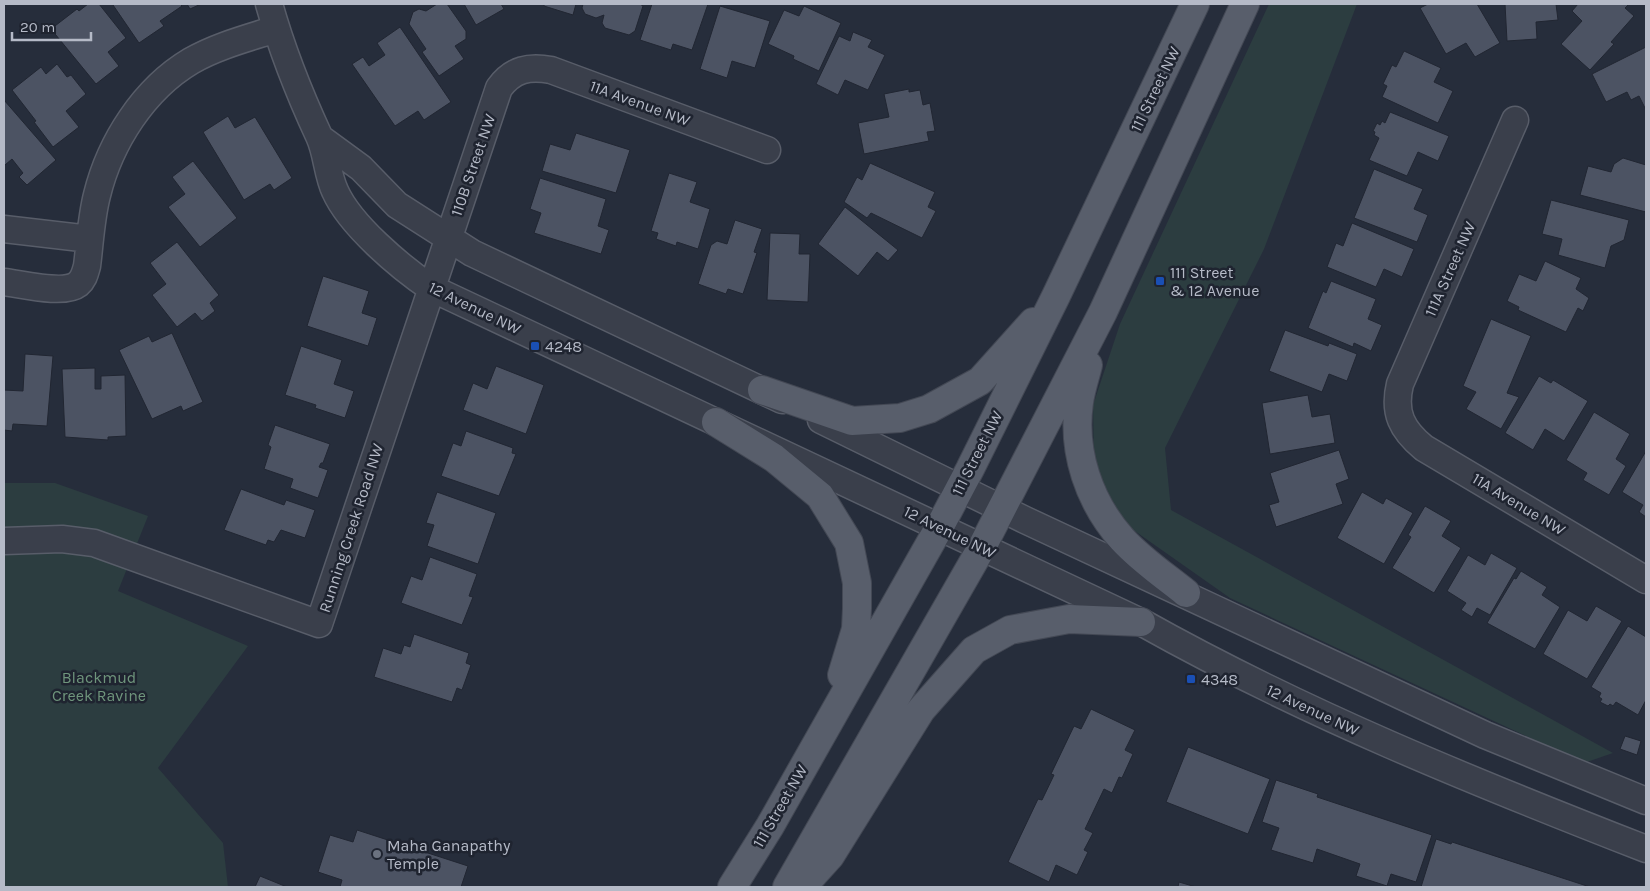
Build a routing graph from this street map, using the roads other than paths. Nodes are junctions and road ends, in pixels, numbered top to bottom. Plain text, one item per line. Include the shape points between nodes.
1 (269, 4) edge
2 (1195, 4) edge
3 (1246, 4) edge
4 (276, 29) junction
5 (512, 74) joint
6 (1516, 120) dead end
7 (320, 138) junction
8 (767, 150) dead end
9 (4, 229) edge
10 (90, 239) junction
11 (444, 249) junction
12 (4, 282) edge
13 (431, 288) junction
14 (1056, 296) junction
15 (1103, 312) junction
16 (762, 390) junction
17 (1399, 420) joint
18 (716, 422) junction
19 (960, 487) junction
20 (1002, 508) junction
21 (940, 526) junction
22 (4, 541) edge
23 (982, 547) junction
24 (1646, 580) edge
25 (1186, 594) junction
26 (1141, 622) junction
27 (828, 720) junction
28 (1646, 801) edge
29 (1646, 850) edge
30 (732, 887) edge
31 (787, 887) edge
32 (802, 887) edge

1 - 4 street, 12 Avenue NW
2 - 14 main road, 111 Street NW
3 - 15 main road
4 - 7 street, 12 Avenue NW via 296,87
4 - 10 street via 193,60 160,85 139,108 106,168 96,196
5 - 8 street, 11A Avenue NW via 531,68 551,70
5 - 11 street, 110B Street NW via 499,88
6 - 17 street, 111A Street NW via 1400,384 1396,410
7 - 11 street, 12 Avenue NW via 361,168
7 - 13 street, 12 Avenue NW via 330,178 343,205 397,262
9 - 10 street
10 - 12 street via 87,266 78,284 60,289
11 - 13 street, Running Creek Road NW
11 - 16 street, 12 Avenue NW via 502,268
13 - 18 street, 12 Avenue NW
13 - 22 street, Running Creek Road NW via 319,624 94,543 62,538
14 - 16 main road via 980,381 929,409 900,418 852,421
14 - 19 main road, 111 Street NW
15 - 20 main road
15 - 25 main road via 1079,400 1078,440 1086,480 1108,522 1123,540
16 - 19 street, 12 Avenue NW
17 - 24 street, 11A Avenue NW via 1424,448
18 - 21 street, 12 Avenue NW
18 - 27 main road via 774,458 820,496 849,543 857,582 856,630
19 - 20 street, 12 Avenue NW
19 - 21 main road, 111 Street NW
20 - 23 main road
20 - 25 street, 12 Avenue NW
21 - 23 street, 12 Avenue NW
21 - 27 main road, 111 Street NW
23 - 26 street, 12 Avenue NW
23 - 31 main road
25 - 28 street, 12 Avenue NW via 1484,735
26 - 29 street, 12 Avenue NW via 1203,657 1331,720 1485,787
26 - 32 main road via 1069,619 1010,630 974,650 921,710 830,856
27 - 30 main road, 111 Street NW via 770,826

